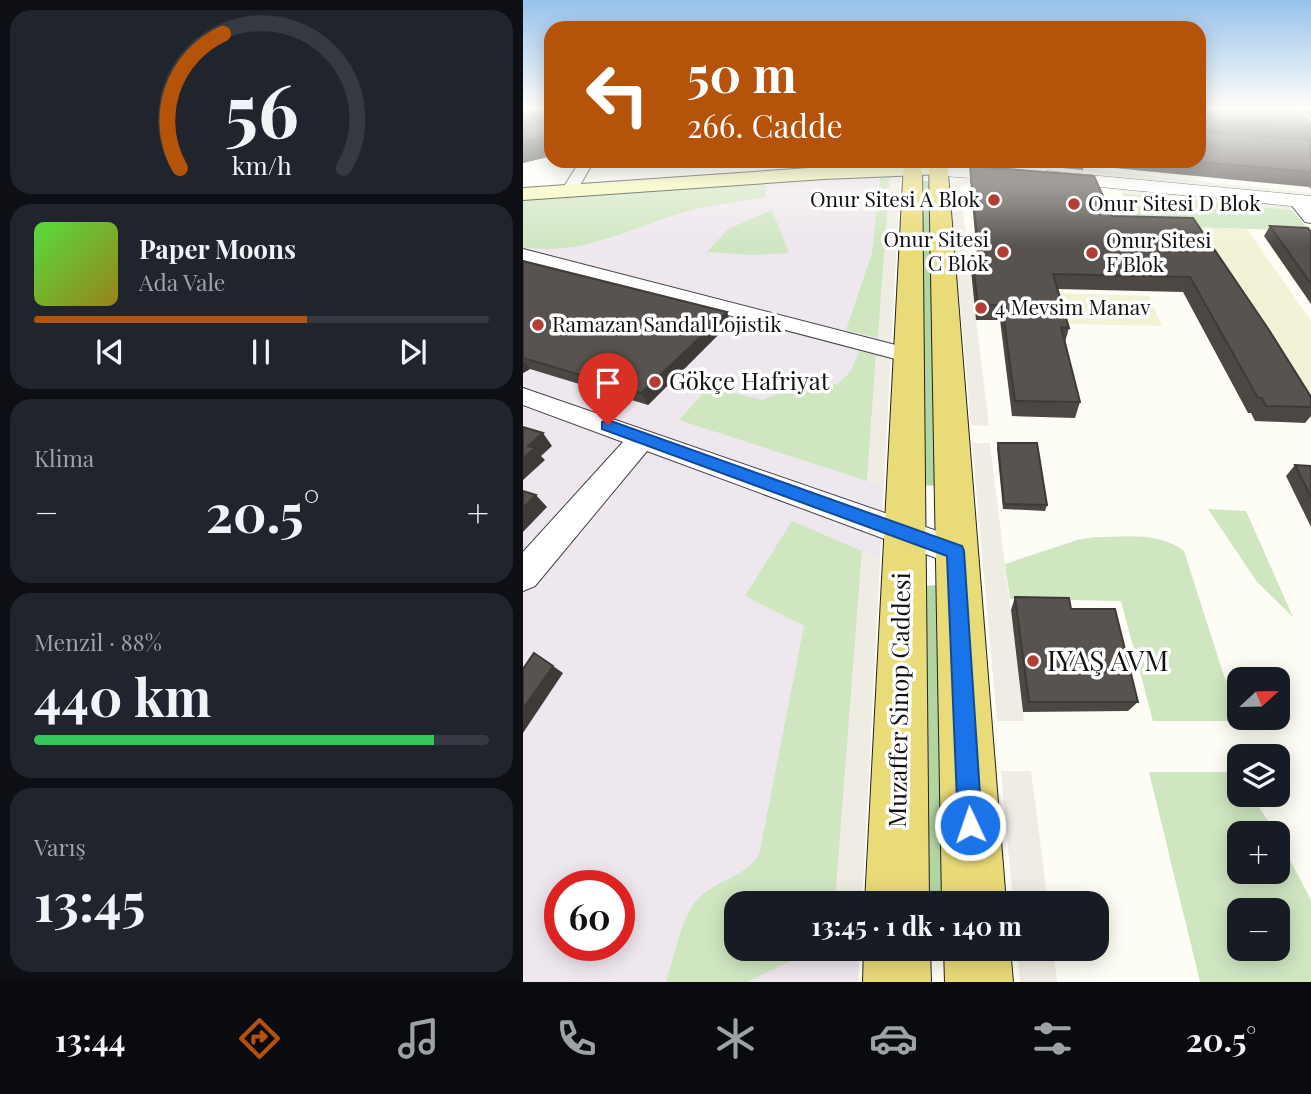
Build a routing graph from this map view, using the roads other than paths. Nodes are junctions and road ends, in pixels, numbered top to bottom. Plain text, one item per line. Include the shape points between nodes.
1 (583, 168) edge
2 (788, 168) edge
3 (881, 168) edge
4 (927, 168) edge
5 (927, 168) edge
6 (966, 168) edge
7 (523, 184) edge
8 (572, 185) junction
9 (523, 194) edge
10 (1303, 201) edge
11 (1311, 218) edge
12 (523, 256) edge
13 (907, 355) junction
14 (523, 396) edge
15 (643, 438) junction
16 (903, 532) junction
17 (955, 551) junction
18 (523, 576) edge
19 (897, 891) edge
20 (973, 891) edge
21 (897, 961) edge
22 (978, 961) edge
23 (897, 982) edge
24 (979, 982) edge

1 - 8 street
2 - 8 main road
3 - 8 main road
4 - 13 main road, Muzaffer Sinop Caddesi
5 - 17 main road
6 - 10 street
7 - 8 main road
8 - 9 main road
10 - 11 street
12 - 13 street
13 - 16 main road, Muzaffer Sinop Caddesi
14 - 15 street
15 - 16 street
15 - 18 street
16 - 17 street
16 - 19 main road, Muzaffer Sinop Caddesi
17 - 20 main road
21 - 23 main road
22 - 24 main road

